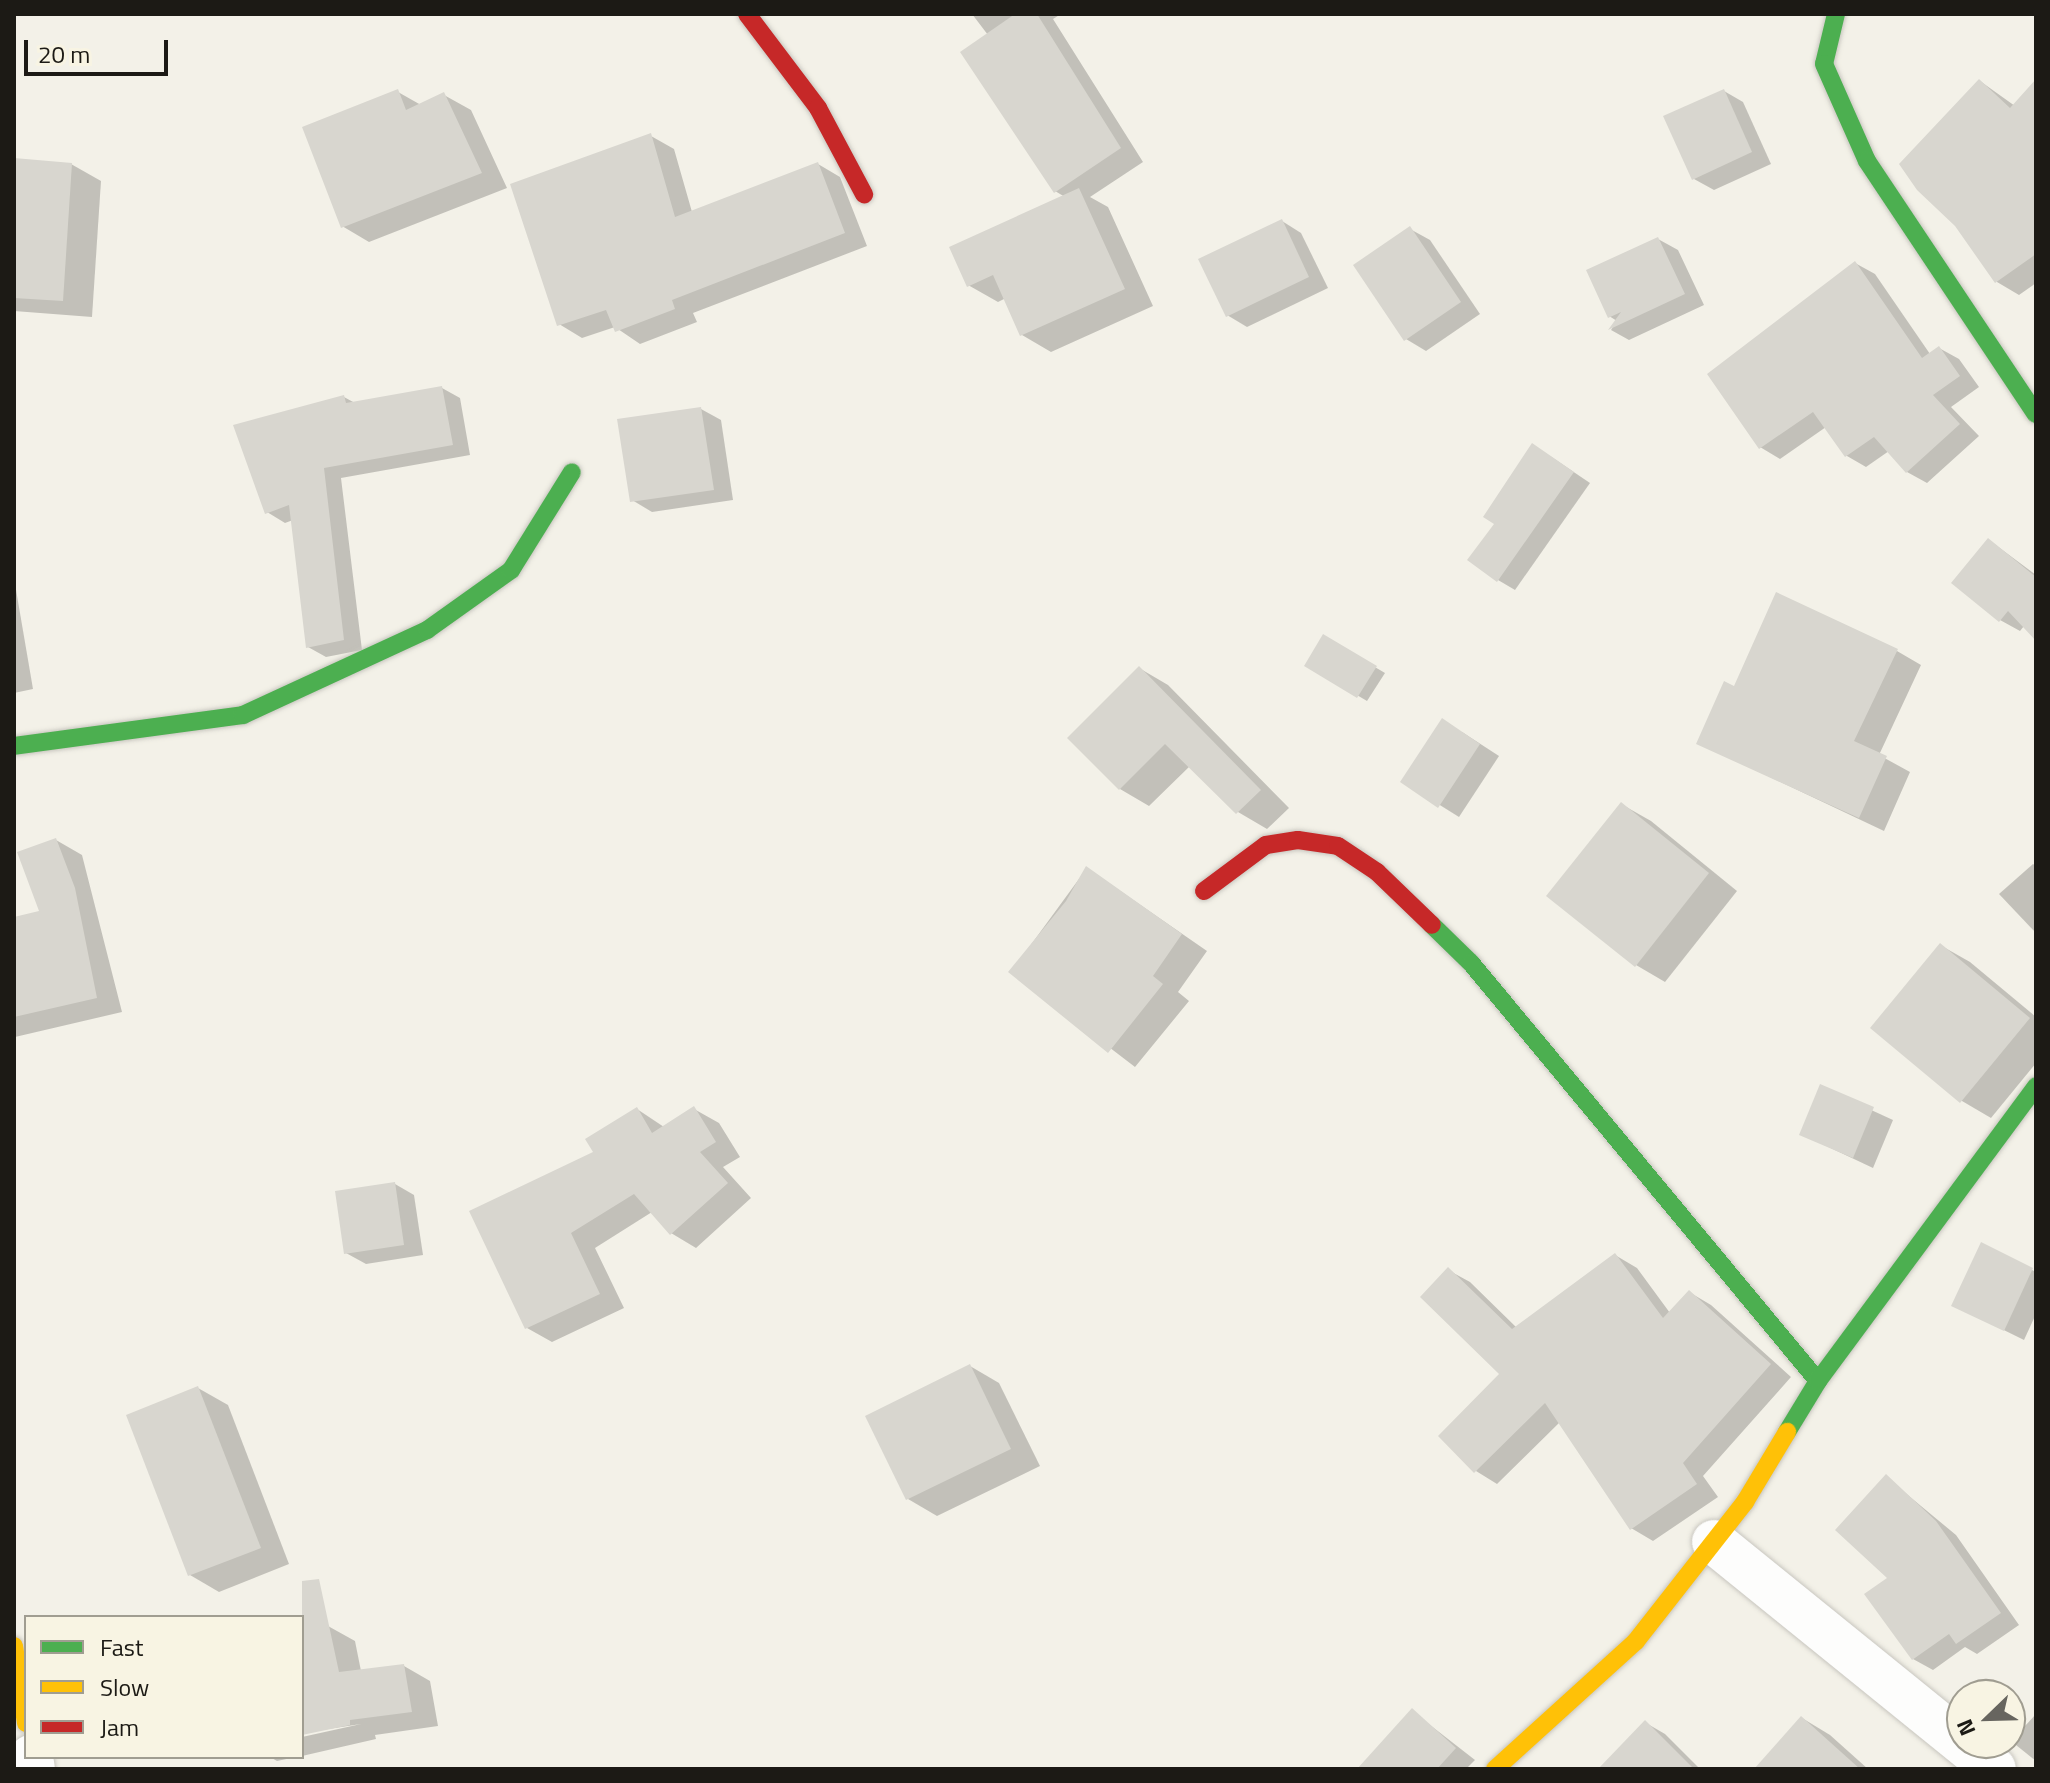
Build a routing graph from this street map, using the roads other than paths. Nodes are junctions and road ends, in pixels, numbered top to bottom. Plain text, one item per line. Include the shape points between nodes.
1 (747, 14) edge
2 (1836, 14) edge
3 (864, 194) dead end
4 (2036, 414) edge
5 (572, 472) dead end
6 (14, 746) edge
7 (1204, 891) dead end
8 (2036, 1086) edge
9 (1818, 1381) junction
10 (1714, 1542) junction
11 (14, 1646) edge
12 (24, 1710) edge
13 (1495, 1769) edge
14 (1994, 1769) edge

1 - 3 street via 811,97
2 - 4 street via 1824,64 1867,161
5 - 6 street via 511,570 427,630 243,715
7 - 9 street via 1266,845 1298,840 1338,846 1377,872 1471,963
8 - 9 street
9 - 10 street via 1745,1502
10 - 13 street via 1636,1641
10 - 14 street
11 - 12 street

